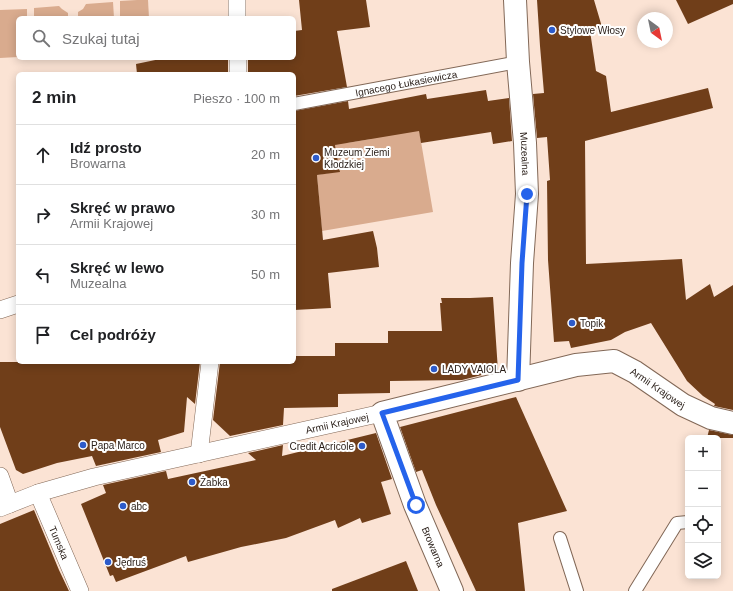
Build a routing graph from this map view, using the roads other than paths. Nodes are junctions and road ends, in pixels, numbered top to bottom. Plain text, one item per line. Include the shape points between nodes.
1 (237, 0) edge
2 (515, 0) edge
3 (237, 16) edge
4 (238, 60) edge
5 (518, 62) junction
6 (238, 72) edge
7 (296, 104) edge
8 (16, 305) edge
9 (0, 310) edge
10 (210, 364) edge
11 (518, 380) junction
12 (382, 413) junction
13 (733, 423) edge
14 (199, 454) junction
15 (0, 476) edge
16 (38, 493) junction
17 (5, 506) edge
18 (685, 522) edge
19 (560, 538) dead end
20 (80, 591) edge
21 (452, 591) edge
22 (577, 591) edge
23 (635, 591) edge

1 - 3 street
2 - 5 street, Muzealna
4 - 6 street
5 - 7 lane, Ignacego Łukasiewicza
5 - 11 street, Muzealna via 527,194
8 - 9 street
10 - 14 street
11 - 12 street, Armii Krajowej
11 - 13 street, Armii Krajowej via 576,365 614,361 683,404 711,418
12 - 14 street, Armii Krajowej
12 - 21 street, Browarna via 416,505
14 - 16 street, Armii Krajowej via 94,477
15 - 17 street
16 - 17 street, Armii Krajowej
16 - 20 street, Tumska
18 - 23 lane via 677,523
19 - 22 lane

